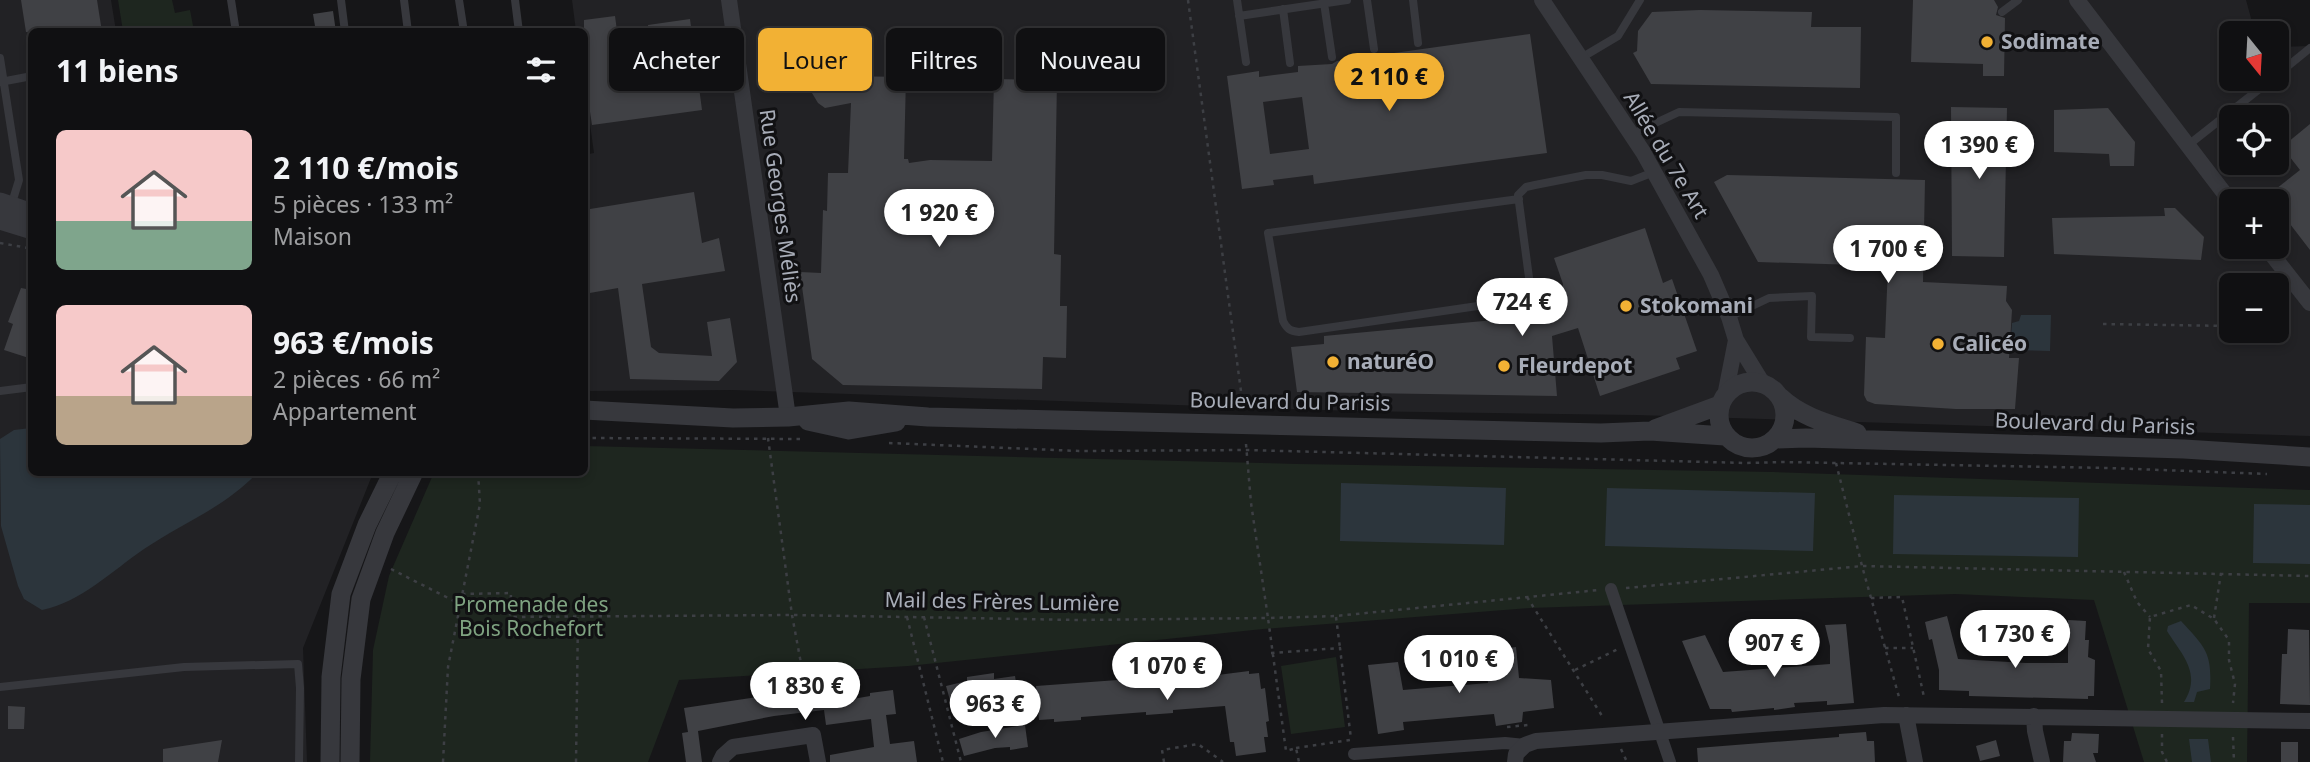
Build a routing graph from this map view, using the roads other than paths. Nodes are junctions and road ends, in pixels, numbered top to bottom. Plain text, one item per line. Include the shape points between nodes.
1 (231, 0) edge
2 (341, 0) edge
3 (404, 0) edge
4 (459, 0) edge
5 (515, 0) edge
6 (729, 0) edge
7 (1237, 0) edge
8 (1347, 0) edge
9 (1367, 0) edge
10 (1413, 0) edge
11 (1542, 0) edge
12 (1640, 0) edge
13 (2018, 0) edge
14 (2077, 0) edge
15 (1324, 3) junction
16 (1283, 9) junction
17 (2002, 12) dead end
18 (1239, 16) junction
19 (235, 28) edge
20 (344, 28) edge
21 (408, 28) edge
22 (463, 28) edge
23 (518, 28) edge
24 (1418, 43) dead end
25 (2310, 48) edge
26 (1374, 49) dead end
27 (1332, 57) dead end
28 (0, 58) edge
29 (1581, 58) junction
30 (1246, 62) dead end
31 (1290, 63) dead end
32 (2289, 65) edge
33 (28, 77) edge
34 (2, 82) edge
35 (2257, 91) edge
36 (1632, 134) junction
37 (2187, 146) junction
38 (1654, 172) junction
39 (1896, 173) dead end
40 (2221, 189) edge
41 (1519, 200) junction
42 (28, 213) edge
43 (3, 215) edge
44 (28, 228) edge
45 (2275, 259) edge
46 (2310, 303) edge
47 (1729, 317) junction
48 (1850, 338) dead end
49 (1736, 340) junction
50 (1763, 384) junction
51 (28, 388) edge
52 (0, 391) edge
53 (1780, 397) junction
54 (1722, 400) junction
55 (588, 410) edge
56 (658, 416) junction
57 (788, 417) junction
58 (588, 419) edge
59 (1650, 431) junction
60 (1725, 436) junction
61 (1776, 439) junction
62 (1877, 440) junction
63 (2310, 457) edge
64 (391, 476) edge
65 (412, 476) edge
66 (1611, 589) road end
67 (0, 687) edge
68 (1906, 715) junction
69 (2034, 716) junction
70 (2310, 721) edge
71 (1659, 731) junction
72 (1525, 745) junction
73 (1354, 754) road end
74 (299, 762) edge
75 (331, 762) edge
76 (350, 762) edge
77 (720, 762) edge
78 (818, 762) edge
79 (1515, 762) edge
80 (1670, 762) edge
81 (1915, 762) edge
82 (2042, 762) edge

1 - 19 lane
2 - 20 lane
3 - 21 lane
4 - 22 lane
5 - 23 lane
6 - 57 street, Rue Georges Méliès
7 - 18 lane
8 - 15 lane
9 - 26 lane
10 - 24 lane
11 - 29 street, Allée du 7e Art
12 - 29 lane via 1618,36
13 - 17 lane
14 - 37 street
15 - 16 lane
15 - 27 lane
16 - 18 lane
16 - 31 lane
18 - 30 lane
25 - 32 lane
28 - 34 lane
29 - 36 street, Allée du 7e Art
33 - 34 lane
34 - 43 lane via 19,180
35 - 37 lane
36 - 38 street, Allée du 7e Art
36 - 39 lane via 1679,112 1896,117
37 - 40 street
38 - 41 lane via 1631,181 1602,174 1535,185 1521,190
38 - 47 street, Allée du 7e Art
41 - 41 lane via 1268,233 1283,321 1291,331 1300,332 1525,298 1530,285
42 - 43 street
43 - 44 street
45 - 46 street
47 - 48 lane via 1769,298 1812,296 1811,337
47 - 49 street, Allée du 7e Art
49 - 50 street, Allée du 7e Art
49 - 54 street, Allée du 7e Art
50 - 53 street
50 - 54 street via 1742,384
51 - 52 lane
53 - 61 street via 1785,419
53 - 62 street, Boulevard du Parisis via 1792,409
54 - 59 street, Boulevard du Parisis
54 - 60 street via 1720,426
55 - 56 street, Boulevard du Parisis
56 - 57 street, Boulevard du Parisis
56 - 58 street, Boulevard du Parisis
57 - 59 street, Boulevard du Parisis via 849,411 928,417
59 - 60 street, Boulevard du Parisis
60 - 61 street via 1734,444 1755,449
61 - 62 street, Boulevard du Parisis
62 - 63 street, Boulevard du Parisis
64 - 75 street via 341,594 331,677
65 - 76 street via 361,599 351,679
66 - 71 street
67 - 74 lane via 184,667 298,664
68 - 69 street
68 - 71 street
68 - 81 street
69 - 70 street
69 - 82 street
71 - 72 street
71 - 80 street
72 - 73 street
72 - 79 street
77 - 78 street via 733,747 813,734

